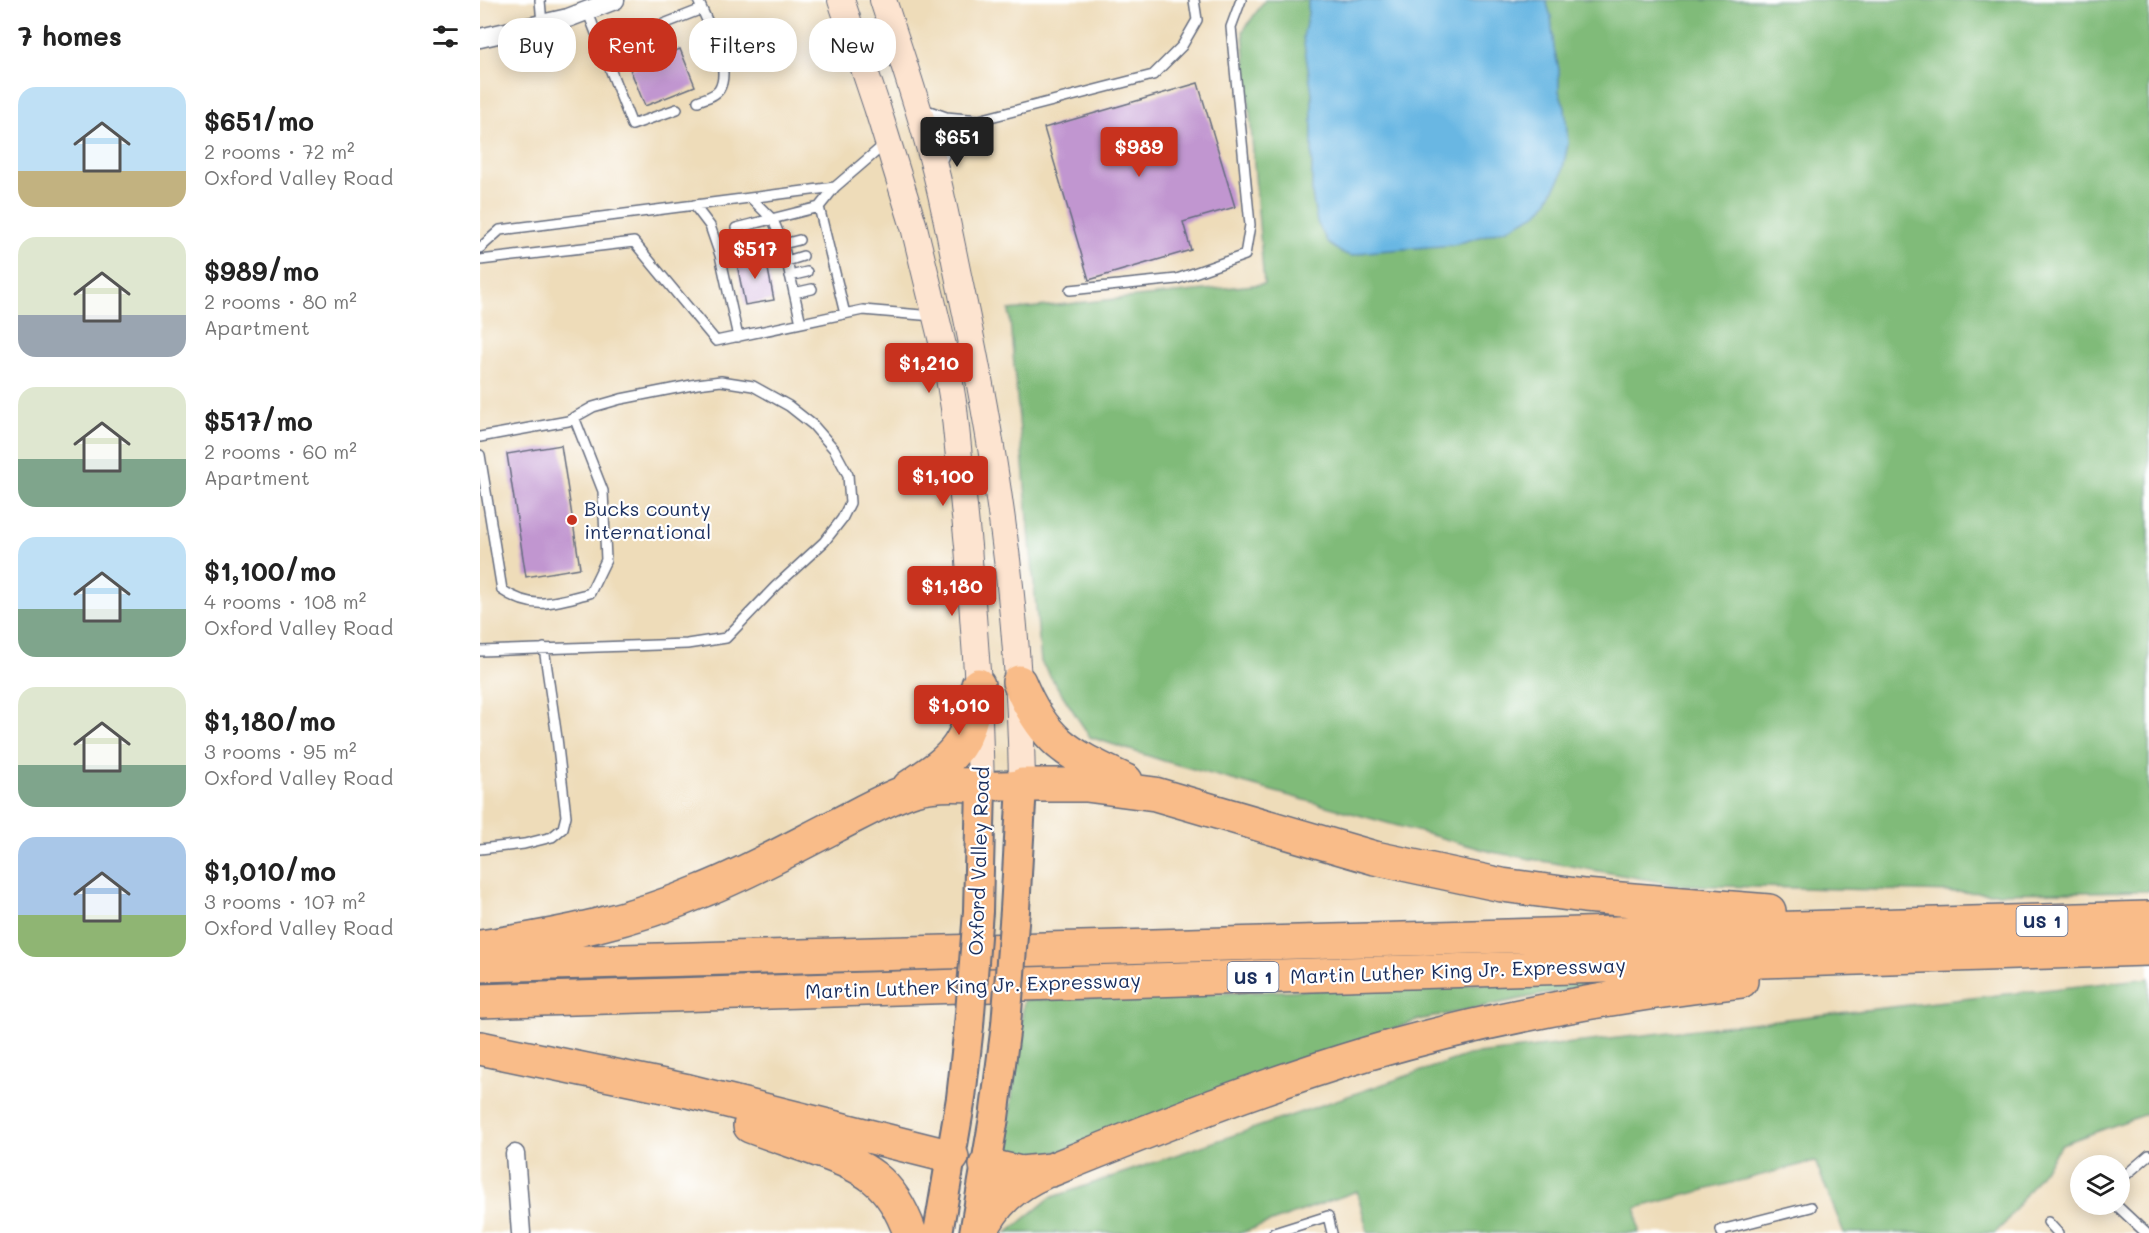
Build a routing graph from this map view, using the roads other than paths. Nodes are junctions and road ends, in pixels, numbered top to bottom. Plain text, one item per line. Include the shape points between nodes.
1 (540, 0) edge
2 (615, 0) edge
3 (841, 0) edge
4 (883, 0) edge
5 (1194, 0) edge
6 (1241, 0) edge
7 (700, 5) edge
8 (587, 10) junction
9 (542, 18) edge
10 (568, 18) edge
11 (590, 18) edge
12 (670, 18) edge
13 (498, 34) edge
14 (480, 38) edge
15 (611, 72) edge
16 (698, 101) dead end
17 (918, 107) junction
18 (677, 109) dead end
19 (979, 120) junction
20 (888, 141) junction
21 (936, 170) junction
22 (835, 187) junction
23 (751, 198) junction
24 (694, 205) junction
25 (819, 207) junction
26 (773, 220) junction
27 (736, 228) dead end
28 (825, 233) junction
29 (815, 236) dead end
30 (799, 240) dead end
31 (783, 244) junction
32 (480, 248) edge
33 (829, 249) junction
34 (818, 252) dead end
35 (803, 256) dead end
36 (480, 260) edge
37 (787, 261) junction
38 (833, 265) junction
39 (822, 268) dead end
40 (807, 272) dead end
41 (790, 276) junction
42 (837, 282) junction
43 (827, 285) dead end
44 (812, 289) dead end
45 (1070, 290) dead end
46 (794, 293) junction
47 (845, 314) junction
48 (936, 316) junction
49 (801, 323) junction
50 (738, 337) junction
51 (574, 417) junction
52 (480, 437) edge
53 (480, 455) edge
54 (544, 648) junction
55 (480, 651) edge
56 (1019, 682) junction
57 (978, 685) junction
58 (1022, 785) junction
59 (981, 786) junction
60 (1155, 794) junction
61 (898, 795) junction
62 (480, 849) edge
63 (2149, 918) edge
64 (1935, 924) junction
65 (480, 947) edge
66 (2149, 949) edge
67 (2027, 952) junction
68 (480, 965) edge
69 (480, 1001) edge
70 (480, 1048) edge
71 (612, 1077) junction
72 (515, 1154) dead end
73 (2149, 1155) edge
74 (952, 1157) junction
75 (986, 1165) junction
76 (1051, 1170) junction
77 (2130, 1171) edge
78 (1811, 1207) dead end
79 (2127, 1215) edge
80 (2048, 1222) dead end
81 (1721, 1231) edge
82 (521, 1233) edge
83 (910, 1233) edge
84 (938, 1233) edge
85 (974, 1233) edge
86 (980, 1233) edge
87 (1274, 1233) edge
88 (1332, 1233) edge
89 (1711, 1233) edge
90 (2058, 1233) edge
91 (2146, 1233) edge

1 - 9 lane
2 - 8 street
3 - 20 main road, Oxford Valley Road
4 - 17 main road, Oxford Valley Road
5 - 19 lane via 1197,20 1182,46 1153,75
6 - 45 lane via 1231,27 1250,225 1245,255 1177,279
7 - 12 lane
7 - 16 lane via 723,62 723,74 719,89
8 - 10 street
8 - 11 lane
13 - 14 street
15 - 18 lane via 632,125
17 - 19 lane via 946,117
17 - 21 main road, Oxford Valley Road
19 - 21 lane via 951,143
20 - 22 lane
20 - 48 main road, Oxford Valley Road
21 - 56 main road, Oxford Valley Road via 995,461 1010,570
22 - 23 lane
22 - 25 lane
23 - 24 lane
23 - 26 lane
24 - 32 lane via 500,231
24 - 50 lane via 710,226 720,255
25 - 26 lane
25 - 28 lane
26 - 27 lane
26 - 31 lane
28 - 29 lane
28 - 33 lane
30 - 31 lane
31 - 37 lane
33 - 34 lane
33 - 38 lane
35 - 37 lane
36 - 50 lane via 634,242 716,341
37 - 41 lane
38 - 39 lane
38 - 42 lane
40 - 41 lane
41 - 46 lane
42 - 43 lane
42 - 47 lane
44 - 46 lane
46 - 49 lane
47 - 48 lane via 863,310
47 - 49 lane
48 - 57 main road, Oxford Valley Road via 961,465
49 - 50 lane
51 - 52 lane
51 - 53 lane via 603,491 606,560 590,593 540,605 515,599 502,590
51 - 54 lane via 593,406 697,384 721,381 753,386 789,406 834,449 848,475 850,503 824,542 726,638 687,644
54 - 55 lane
54 - 62 lane via 566,816 563,828 552,837
56 - 58 main road, Oxford Valley Road
56 - 60 highway via 1034,715 1066,750
57 - 59 main road, Oxford Valley Road
57 - 61 highway via 970,723 956,750 948,761
58 - 59 main road
58 - 60 highway via 1097,786
58 - 75 main road, Oxford Valley Road, bridge via 1006,1025
59 - 61 highway via 932,786
59 - 74 main road, Oxford Valley Road, bridge via 978,911 969,1026
60 - 64 highway via 1375,858 1502,885 1595,897
61 - 65 highway via 738,876 673,903 593,928
63 - 64 highway, Martin Luther King Jr. Expressway / US 1
64 - 68 highway, Martin Luther King Jr. Expressway / US 1
66 - 67 highway, Martin Luther King Jr. Expressway / US 1
67 - 69 highway, Martin Luther King Jr. Expressway / US 1
67 - 76 highway via 1694,986 1479,1024 1267,1086
70 - 71 highway
71 - 74 highway via 688,1091
71 - 83 highway via 856,1165 888,1191
72 - 82 street
73 - 77 lane
74 - 75 main road
74 - 84 main road, Oxford Valley Road
75 - 76 highway via 1021,1173
75 - 85 main road, Oxford Valley Road
76 - 86 highway via 1005,1195
78 - 81 lane
79 - 91 lane
80 - 90 lane
81 - 89 lane
87 - 88 lane via 1328,1215

